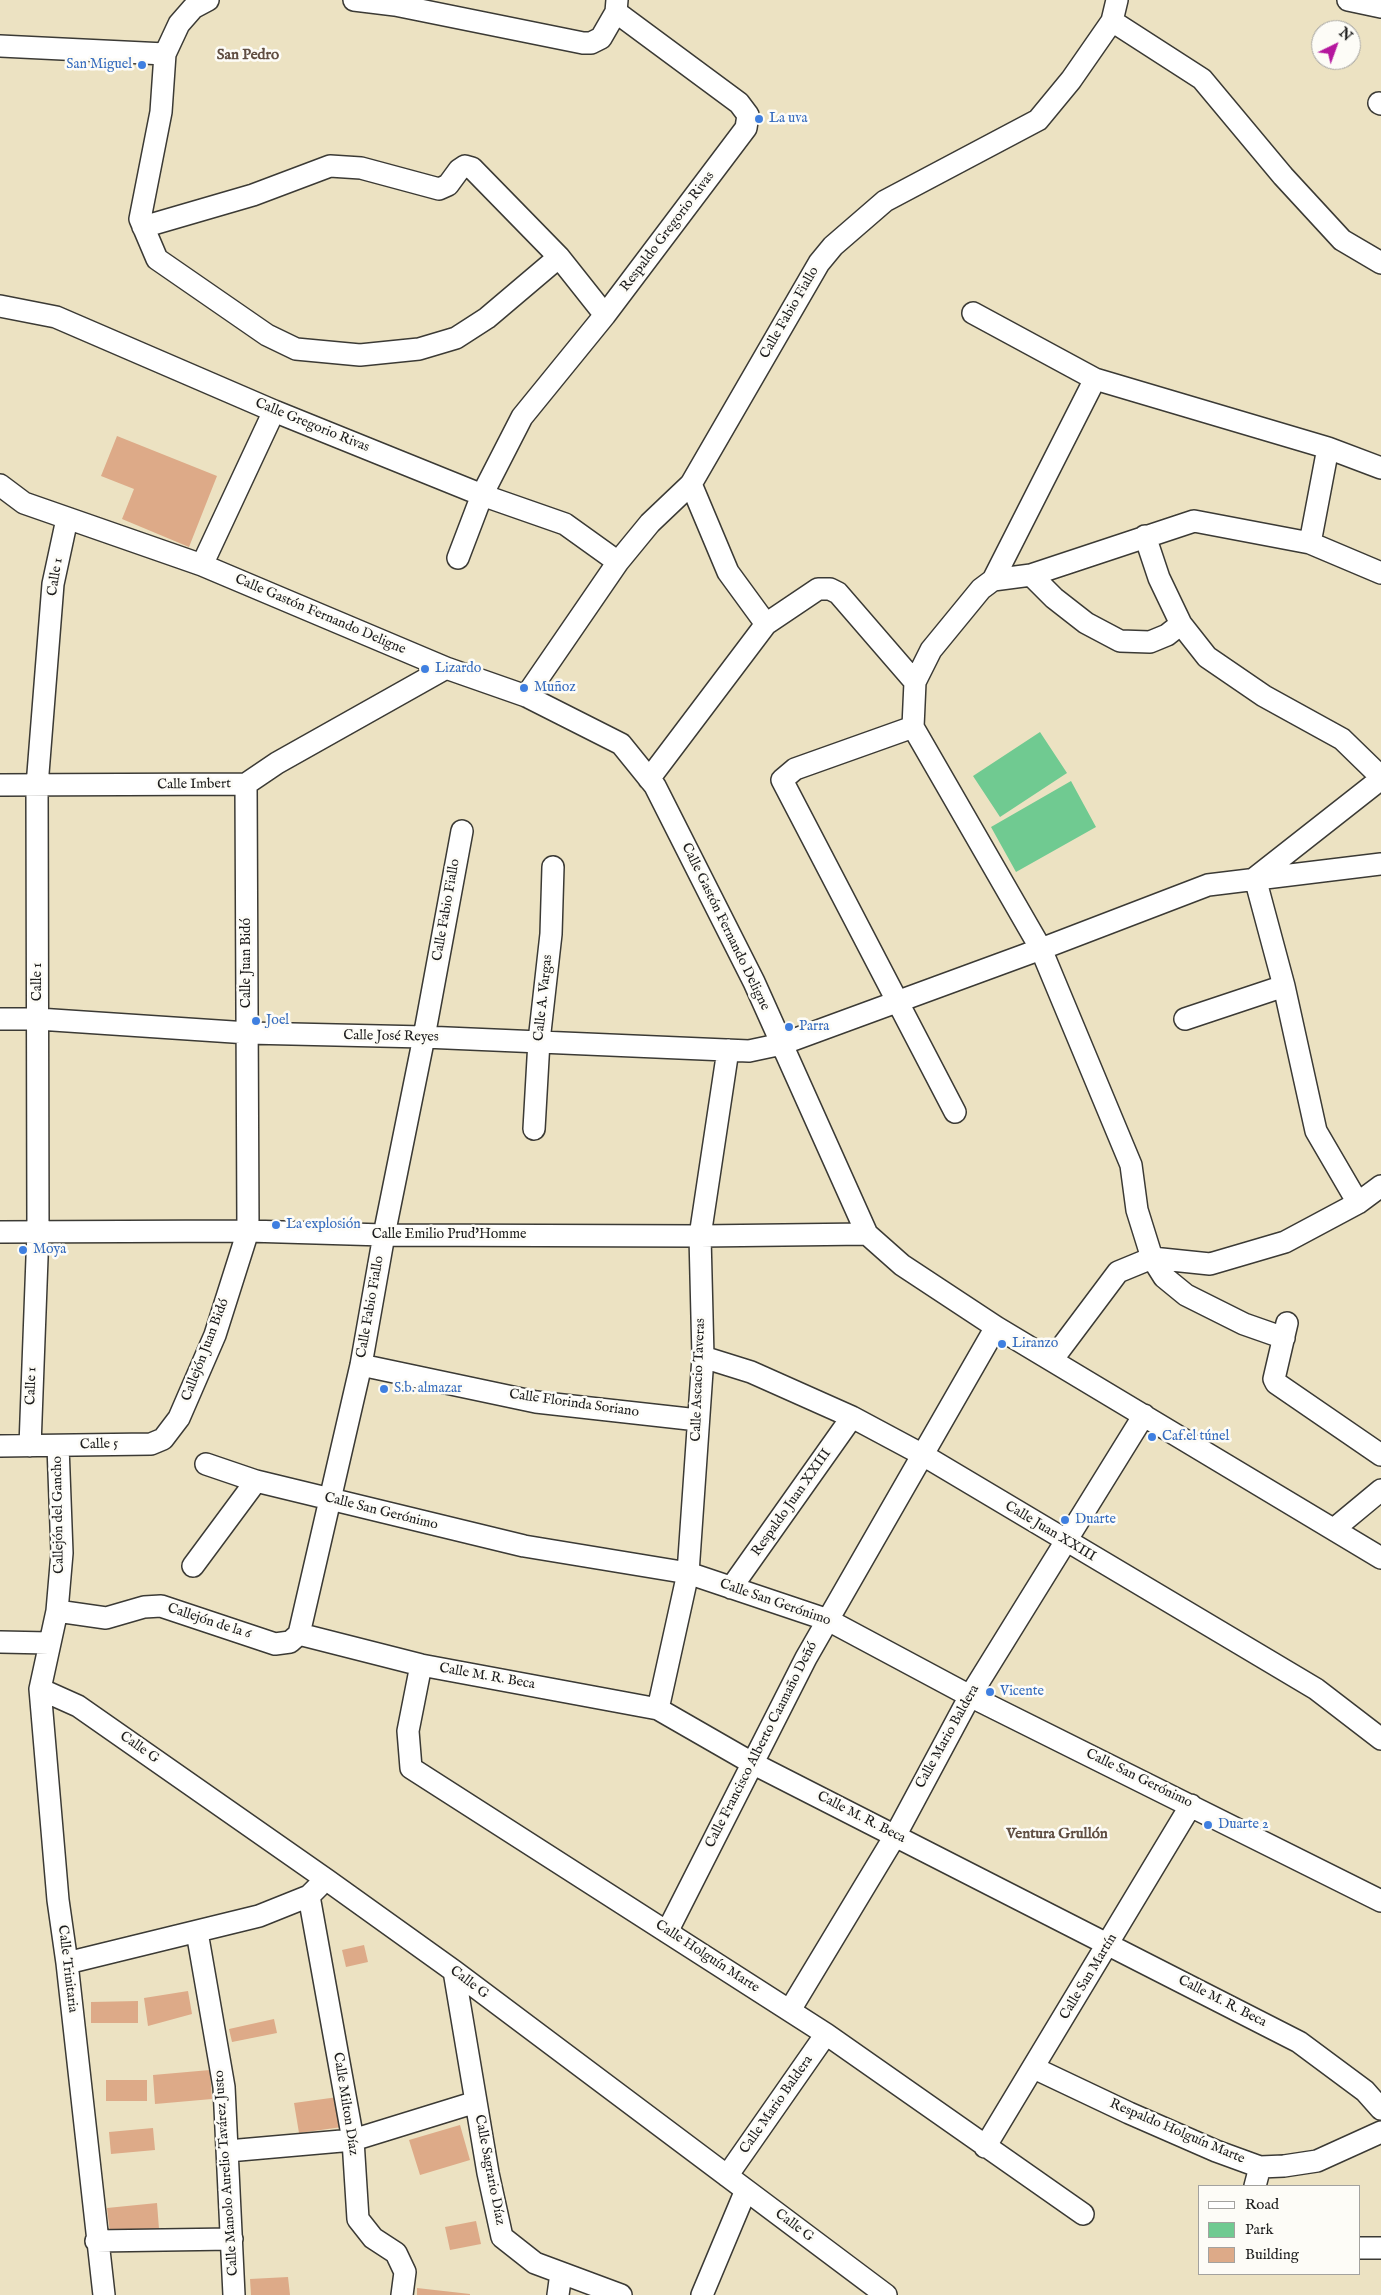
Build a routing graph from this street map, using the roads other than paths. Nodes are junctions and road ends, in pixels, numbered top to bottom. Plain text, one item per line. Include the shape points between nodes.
1 (208, 0) edge
2 (354, 0) edge
3 (1117, 0) edge
4 (1348, 0) edge
5 (616, 6) edge
6 (1381, 7) edge
7 (1112, 21) junction
8 (0, 46) edge
9 (165, 54) junction
10 (143, 227) junction
11 (559, 257) junction
12 (1381, 264) edge
13 (0, 306) edge
14 (973, 313) dead end
15 (605, 315) junction
16 (1095, 379) junction
17 (274, 411) junction
18 (1328, 448) junction
19 (1381, 468) edge
20 (691, 484) junction
21 (0, 485) edge
22 (482, 495) junction
23 (66, 519) junction
24 (1145, 536) junction
25 (1310, 543) junction
26 (458, 558) dead end
27 (618, 562) junction
28 (202, 565) junction
29 (1381, 574) edge
30 (1031, 575) junction
31 (993, 580) junction
32 (766, 624) junction
33 (1181, 624) junction
34 (446, 668) junction
35 (915, 682) junction
36 (526, 696) junction
37 (913, 727) junction
38 (1381, 778) edge
39 (649, 779) junction
40 (246, 784) junction
41 (0, 785) edge
42 (37, 786) junction
43 (462, 831) dead end
44 (1381, 864) edge
45 (553, 867) dead end
46 (1255, 878) junction
47 (1041, 950) junction
48 (1284, 986) junction
49 (897, 1000) junction
50 (0, 1019) edge
51 (38, 1019) junction
52 (1184, 1019) dead end
53 (248, 1033) junction
54 (424, 1037) junction
55 (539, 1041) junction
56 (782, 1044) junction
57 (728, 1050) junction
58 (955, 1112) dead end
59 (534, 1129) dead end
60 (1381, 1186) edge
61 (1358, 1202) junction
62 (38, 1231) junction
63 (248, 1231) junction
64 (0, 1232) edge
65 (868, 1234) junction
66 (384, 1235) junction
67 (700, 1236) junction
68 (1152, 1258) junction
69 (996, 1327) junction
70 (703, 1357) junction
71 (1052, 1360) junction
72 (361, 1365) junction
73 (1144, 1415) junction
74 (852, 1417) junction
75 (698, 1420) junction
76 (137, 1443) joint
77 (0, 1446) edge
78 (30, 1446) junction
79 (58, 1446) junction
80 (923, 1455) junction
81 (1381, 1455) edge
82 (206, 1464) dead end
83 (256, 1481) junction
84 (1381, 1490) edge
85 (332, 1500) junction
86 (1334, 1529) junction
87 (1066, 1542) junction
88 (1381, 1558) edge
89 (193, 1566) dead end
90 (688, 1573) junction
91 (731, 1588) junction
92 (57, 1611) junction
93 (828, 1620) junction
94 (299, 1634) junction
95 (0, 1642) edge
96 (49, 1643) junction
97 (421, 1665) junction
98 (40, 1689) junction
99 (970, 1696) junction
100 (658, 1709) junction
101 (1381, 1739) edge
102 (752, 1763) junction
103 (1192, 1805) junction
104 (895, 1836) junction
105 (327, 1880) junction
106 (309, 1896) junction
107 (1381, 1901) edge
108 (197, 1932) junction
109 (667, 1932) junction
110 (1109, 1944) junction
111 (67, 1963) junction
112 (454, 1971) junction
113 (790, 2010) junction
114 (826, 2034) junction
115 (1034, 2068) junction
116 (1373, 2087) edge
117 (476, 2102) junction
118 (1381, 2109) edge
119 (1381, 2132) edge
120 (353, 2140) junction
121 (985, 2147) junction
122 (228, 2152) junction
123 (727, 2176) junction
124 (1258, 2177) edge
125 (746, 2190) junction
126 (1083, 2214) dead end
127 (232, 2239) junction
128 (96, 2241) junction
129 (1361, 2248) edge
130 (1381, 2248) edge
131 (561, 2273) junction
132 (104, 2295) edge
133 (234, 2295) edge
134 (402, 2295) edge
135 (558, 2295) edge
136 (621, 2295) edge
137 (702, 2295) edge
138 (886, 2295) edge

1 - 9 street via 193,8 179,24
2 - 5 street via 395,5 583,43 601,38
3 - 7 street, Calle Fabio Fiallo
4 - 6 street
5 - 15 street, Respaldo Gregorio Rivas via 739,103 748,115 746,128
7 - 12 street via 1202,79 1283,176 1342,240
7 - 20 street, Calle Fabio Fiallo via 1038,120 885,200 833,246 819,263
8 - 9 street
9 - 10 street via 161,112 140,219
10 - 11 street via 253,194 330,166 361,168 439,189 448,185 465,166 472,168
10 - 11 street via 157,259 267,335 296,349 360,356 419,349 456,338 487,318
11 - 15 street
13 - 17 street, Calle Gregorio Rivas via 56,317
14 - 16 street
15 - 22 street, Respaldo Gregorio Rivas via 522,417
16 - 18 street
16 - 31 street
17 - 22 street, Calle Gregorio Rivas
17 - 28 street
18 - 19 street
18 - 25 street
20 - 27 street, Calle Fabio Fiallo via 650,523
20 - 32 street via 728,572
21 - 23 street, Calle Gastón Fernando Deligne via 24,503
22 - 26 street, Respaldo Gregorio Rivas
22 - 27 street, Calle Gregorio Rivas via 565,524
23 - 28 street, Calle Gastón Fernando Deligne
23 - 42 street, Calle 1 via 53,584
24 - 25 street via 1194,521
24 - 30 street
24 - 33 street via 1158,578
25 - 29 street
27 - 36 street, Calle Fabio Fiallo
28 - 34 street, Calle Gastón Fernando Deligne
30 - 31 street
30 - 33 street via 1086,624 1120,641 1150,642
31 - 35 street via 931,650
32 - 35 street via 818,589 830,589 838,593
32 - 39 street
33 - 38 street via 1207,657 1264,696 1342,739
34 - 36 street, Calle Gastón Fernando Deligne
34 - 40 street, Calle Imbert via 277,763
35 - 37 street
36 - 39 street, Calle Gastón Fernando Deligne via 621,744
37 - 47 street
37 - 49 street via 795,769 782,780
38 - 46 street
39 - 56 street, Calle Gastón Fernando Deligne via 754,982
40 - 42 street, Calle Imbert
40 - 53 street, Calle Juan Bidó
41 - 42 street, Calle Imbert
42 - 51 street, Calle 1
43 - 54 street, Calle Fabio Fiallo
44 - 46 street, Calle José Reyes
45 - 55 street, Calle A. Vargas
46 - 47 street, Calle José Reyes via 1208,885
46 - 48 street
47 - 49 street, Calle José Reyes
47 - 68 street via 1131,1165 1137,1210
48 - 52 street
48 - 61 street via 1316,1131
49 - 56 street, Calle José Reyes
49 - 58 street
50 - 51 street, Calle José Reyes
51 - 53 street, Calle José Reyes
51 - 62 street, Calle 1
53 - 54 street, Calle José Reyes
53 - 63 street, Calle Juan Bidó
54 - 55 street, Calle José Reyes
54 - 66 street, Calle Fabio Fiallo
55 - 57 street, Calle José Reyes
55 - 59 street, Calle A. Vargas
56 - 57 street, Calle José Reyes via 749,1051
56 - 65 street, Calle Gastón Fernando Deligne
57 - 67 street, Calle Ascacio Taveras
60 - 61 street
61 - 68 street via 1285,1242 1210,1264
62 - 63 street, Calle Emilio Prud'Homme
62 - 64 street, Calle Emilio Prud'Homme
62 - 78 street, Calle 1
63 - 66 street, Calle Emilio Prud'Homme
63 - 76 street, Callejón Juan Bidó via 215,1335 179,1418 163,1439 151,1444
65 - 67 street, Calle Emilio Prud'Homme
65 - 69 street, Calle Gastón Fernando Deligne via 902,1265
66 - 67 street, Calle Emilio Prud'Homme
66 - 72 street, Calle Fabio Fiallo
67 - 70 street, Calle Ascacio Taveras
68 - 71 street via 1118,1272
68 - 81 street via 1164,1277 1186,1295 1244,1324 1286,1330 1274,1378 1276,1383
69 - 71 street, Calle Gastón Fernando Deligne
69 - 80 street, Calle Francisco Alberto Caamaño Deñó
70 - 74 street, Calle Juan XXIII via 751,1372
70 - 75 street, Calle Ascacio Taveras
71 - 73 street, Calle Gastón Fernando Deligne
72 - 75 street, Calle Florinda Soriano via 536,1402
72 - 85 street, Calle Fabio Fiallo
73 - 86 street, Calle Gastón Fernando Deligne
73 - 87 street, Calle Mario Baldera
74 - 80 street, Calle Juan XXIII
74 - 91 street, Respaldo Juan XXIII
75 - 90 street, Calle Ascacio Taveras
76 - 79 street, Calle 5
77 - 78 street, Calle 5
78 - 79 street, Calle 5
79 - 92 street, Callejón del Gancho via 62,1553
80 - 87 street, Calle Juan XXIII
80 - 93 street, Calle Francisco Alberto Caamaño Deñó
82 - 83 street, Calle San Gerónimo
83 - 85 street, Calle San Gerónimo
83 - 89 street
84 - 86 street
85 - 90 street, Calle San Gerónimo via 524,1546
85 - 94 street, Calle Fabio Fiallo
86 - 88 street, Calle Gastón Fernando Deligne
87 - 99 street, Calle Mario Baldera
87 - 101 street, Calle Juan XXIII via 1316,1689
90 - 91 street, Calle San Gerónimo
90 - 100 street, Calle Ascacio Taveras
91 - 93 street, Calle San Gerónimo
92 - 94 street, Callejón de la 6 via 106,1618 144,1607 161,1606 275,1644 290,1642
92 - 96 street, Callejón del Gancho
93 - 99 street, Calle San Gerónimo
93 - 102 street, Calle Francisco Alberto Caamaño Deñó
94 - 97 street, Calle M. R. Beca
95 - 96 street
96 - 98 street, Calle Trinitaria
97 - 100 street, Calle M. R. Beca
97 - 109 street, Calle Holguín Marte via 408,1731 411,1768
98 - 105 street, Calle G via 78,1706
98 - 111 street, Calle Trinitaria via 58,1900
99 - 103 street, Calle San Gerónimo
99 - 104 street, Calle Mario Baldera
100 - 102 street, Calle M. R. Beca
102 - 104 street, Calle M. R. Beca
102 - 109 street, Calle Francisco Alberto Caamaño Deñó
103 - 107 street, Calle San Gerónimo
103 - 110 street, Calle San Martín
104 - 110 street, Calle M. R. Beca
104 - 113 street, Calle Mario Baldera
105 - 106 street
105 - 112 street, Calle G
106 - 108 street via 259,1916
106 - 120 street, Calle Milton Díaz
108 - 111 street
108 - 122 street, Calle Manolo Aurelio Tavárez Justo via 224,2087
109 - 113 street, Calle Holguín Marte
110 - 115 street, Calle San Martín
110 - 116 street, Calle M. R. Beca via 1299,2042
111 - 128 street, Calle Trinitaria
112 - 117 street, Calle Sagrario Díaz
112 - 123 street, Calle G
113 - 114 street, Calle Holguín Marte
114 - 121 street, Calle Holguín Marte
114 - 123 street, Calle Mario Baldera
115 - 121 street, Calle San Martín
115 - 124 street, Respaldo Holguín Marte via 1216,2151
116 - 118 street, Calle M. R. Beca
117 - 120 street
117 - 131 street, Calle Sagrario Díaz via 502,2237 534,2263
119 - 124 street, Respaldo Holguín Marte via 1317,2161 1284,2166
120 - 122 street
120 - 134 street, Calle Milton Díaz via 358,2219 373,2238 396,2253 405,2272
121 - 126 street, Calle Holguín Marte
122 - 127 street, Calle Manolo Aurelio Tavárez Justo
123 - 125 street, Calle G
125 - 137 street
125 - 138 street, Calle G
127 - 128 street
127 - 133 street, Calle Manolo Aurelio Tavárez Justo
128 - 132 street, Calle Trinitaria
129 - 130 street
131 - 135 street
131 - 136 street, Calle Sagrario Díaz

